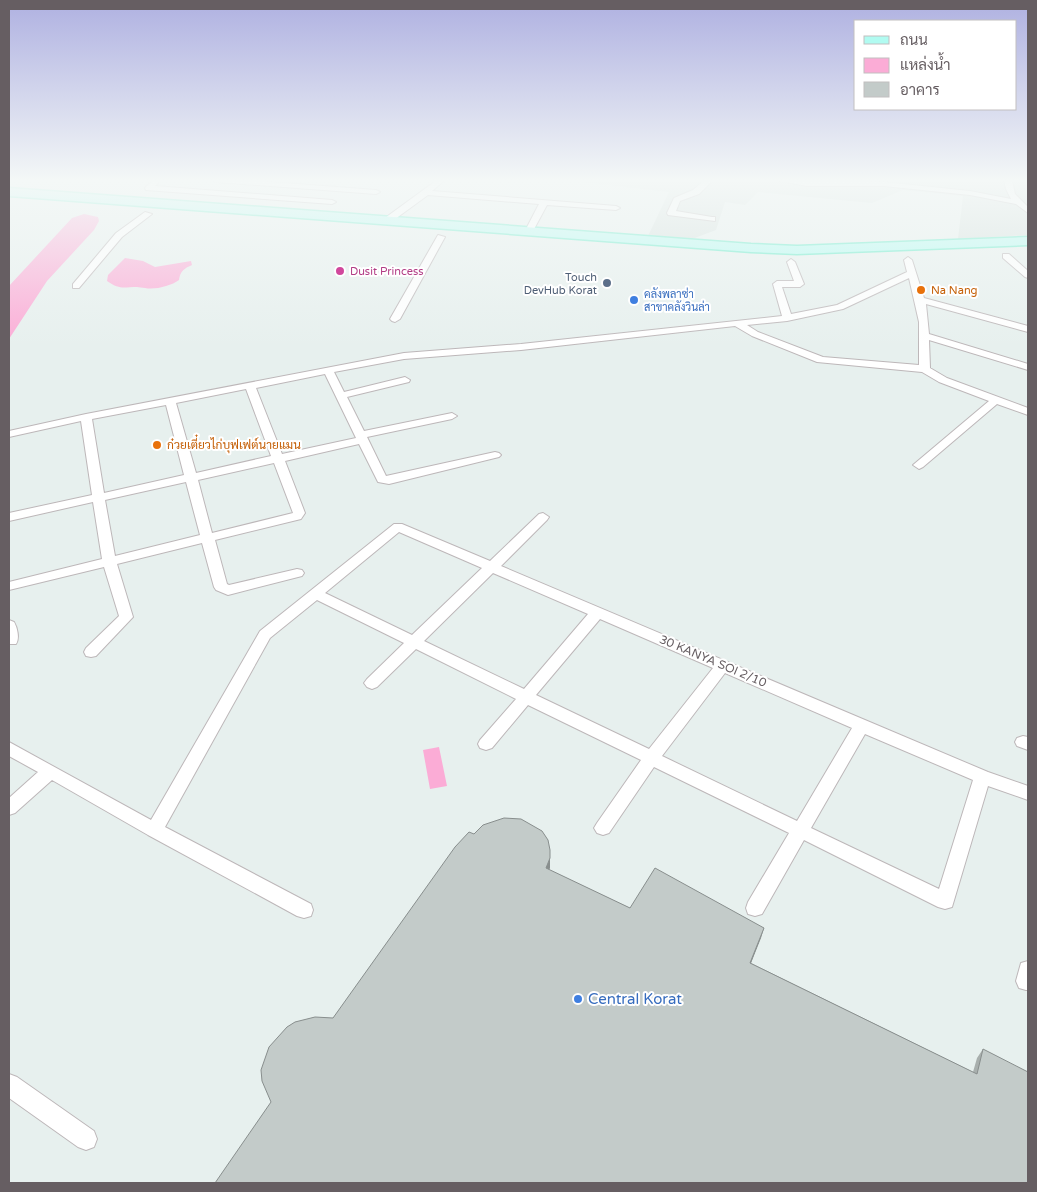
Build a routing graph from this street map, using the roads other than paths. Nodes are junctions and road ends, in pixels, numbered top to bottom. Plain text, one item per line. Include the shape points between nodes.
1 (118, 236) edge
2 (424, 236) edge
3 (594, 236) edge
4 (441, 237) junction
5 (1028, 241) edge
6 (1028, 255) edge
7 (1001, 256) joint
8 (890, 261) dead end
9 (791, 262) junction
10 (836, 262) dead end
11 (913, 265) junction
12 (1028, 275) edge
13 (76, 286) dead end
14 (920, 300) junction
15 (395, 318) dead end
16 (787, 318) junction
17 (738, 324) junction
18 (1028, 329) edge
19 (926, 336) junction
20 (1028, 367) edge
21 (925, 369) junction
22 (328, 370) junction
23 (406, 380) dead end
24 (250, 386) junction
25 (340, 396) junction
26 (996, 400) junction
27 (170, 401) junction
28 (1028, 412) edge
29 (86, 416) junction
30 (452, 416) dead end
31 (9, 434) edge
32 (362, 438) junction
33 (495, 455) dead end
34 (279, 460) junction
35 (918, 465) dead end
36 (190, 478) junction
37 (99, 497) junction
38 (9, 517) edge
39 (543, 517) dead end
40 (207, 538) junction
41 (109, 561) junction
42 (491, 567) junction
43 (297, 574) dead end
44 (9, 586) edge
45 (315, 594) junction
46 (598, 612) junction
47 (9, 625) edge
48 (11, 640) dead end
49 (414, 642) junction
50 (91, 652) dead end
51 (723, 665) junction
52 (372, 683) dead end
53 (526, 697) junction
54 (862, 726) junction
55 (486, 744) dead end
56 (9, 748) edge
57 (651, 758) junction
58 (51, 771) junction
59 (982, 777) junction
60 (1028, 793) edge
61 (9, 808) edge
62 (603, 828) dead end
63 (154, 830) junction
64 (800, 830) junction
65 (755, 908) dead end
66 (304, 910) dead end
67 (9, 1085) edge
68 (86, 1138) dead end

1 - 13 street
2 - 4 main road
3 - 5 main road via 797,250
4 - 9 main road
4 - 15 street
6 - 7 main road
7 - 12 street
8 - 11 main road
9 - 10 main road
9 - 16 street via 800,284 777,284
11 - 14 street
11 - 16 street via 840,306
14 - 18 street
14 - 19 street
16 - 17 street
17 - 21 street via 821,360
17 - 22 street via 404,356
19 - 20 street
19 - 21 street
21 - 26 street via 943,380
22 - 24 street
22 - 25 street
23 - 25 street
24 - 27 street
24 - 34 street
25 - 32 street
26 - 28 street
26 - 35 street
27 - 29 street
27 - 36 street
29 - 31 street
29 - 37 street
30 - 32 street
32 - 33 street via 384,479
32 - 34 street
34 - 36 street
34 - 40 street via 299,513 297,516
36 - 37 street
36 - 40 street
37 - 38 street
37 - 41 street
39 - 42 street
40 - 41 street
40 - 43 street via 224,589
41 - 44 street
41 - 50 street via 126,617
42 - 45 street, 30 KANYA SOI 2/10 via 398,527
42 - 46 street, 30 KANYA SOI 2/10
42 - 49 street
45 - 49 street
45 - 63 street via 265,635
46 - 51 street, 30 KANYA SOI 2/10
46 - 53 street
47 - 48 street
49 - 52 street
49 - 53 street
51 - 54 street, 30 KANYA SOI 2/10
51 - 57 street
53 - 55 street
53 - 57 street
54 - 59 street, 30 KANYA SOI 2/10
54 - 64 street
56 - 58 street
57 - 62 street
57 - 64 street
58 - 61 street
58 - 63 street
59 - 60 street, 30 KANYA SOI 2/10
59 - 64 street via 944,901
63 - 66 street
64 - 65 street
67 - 68 street

